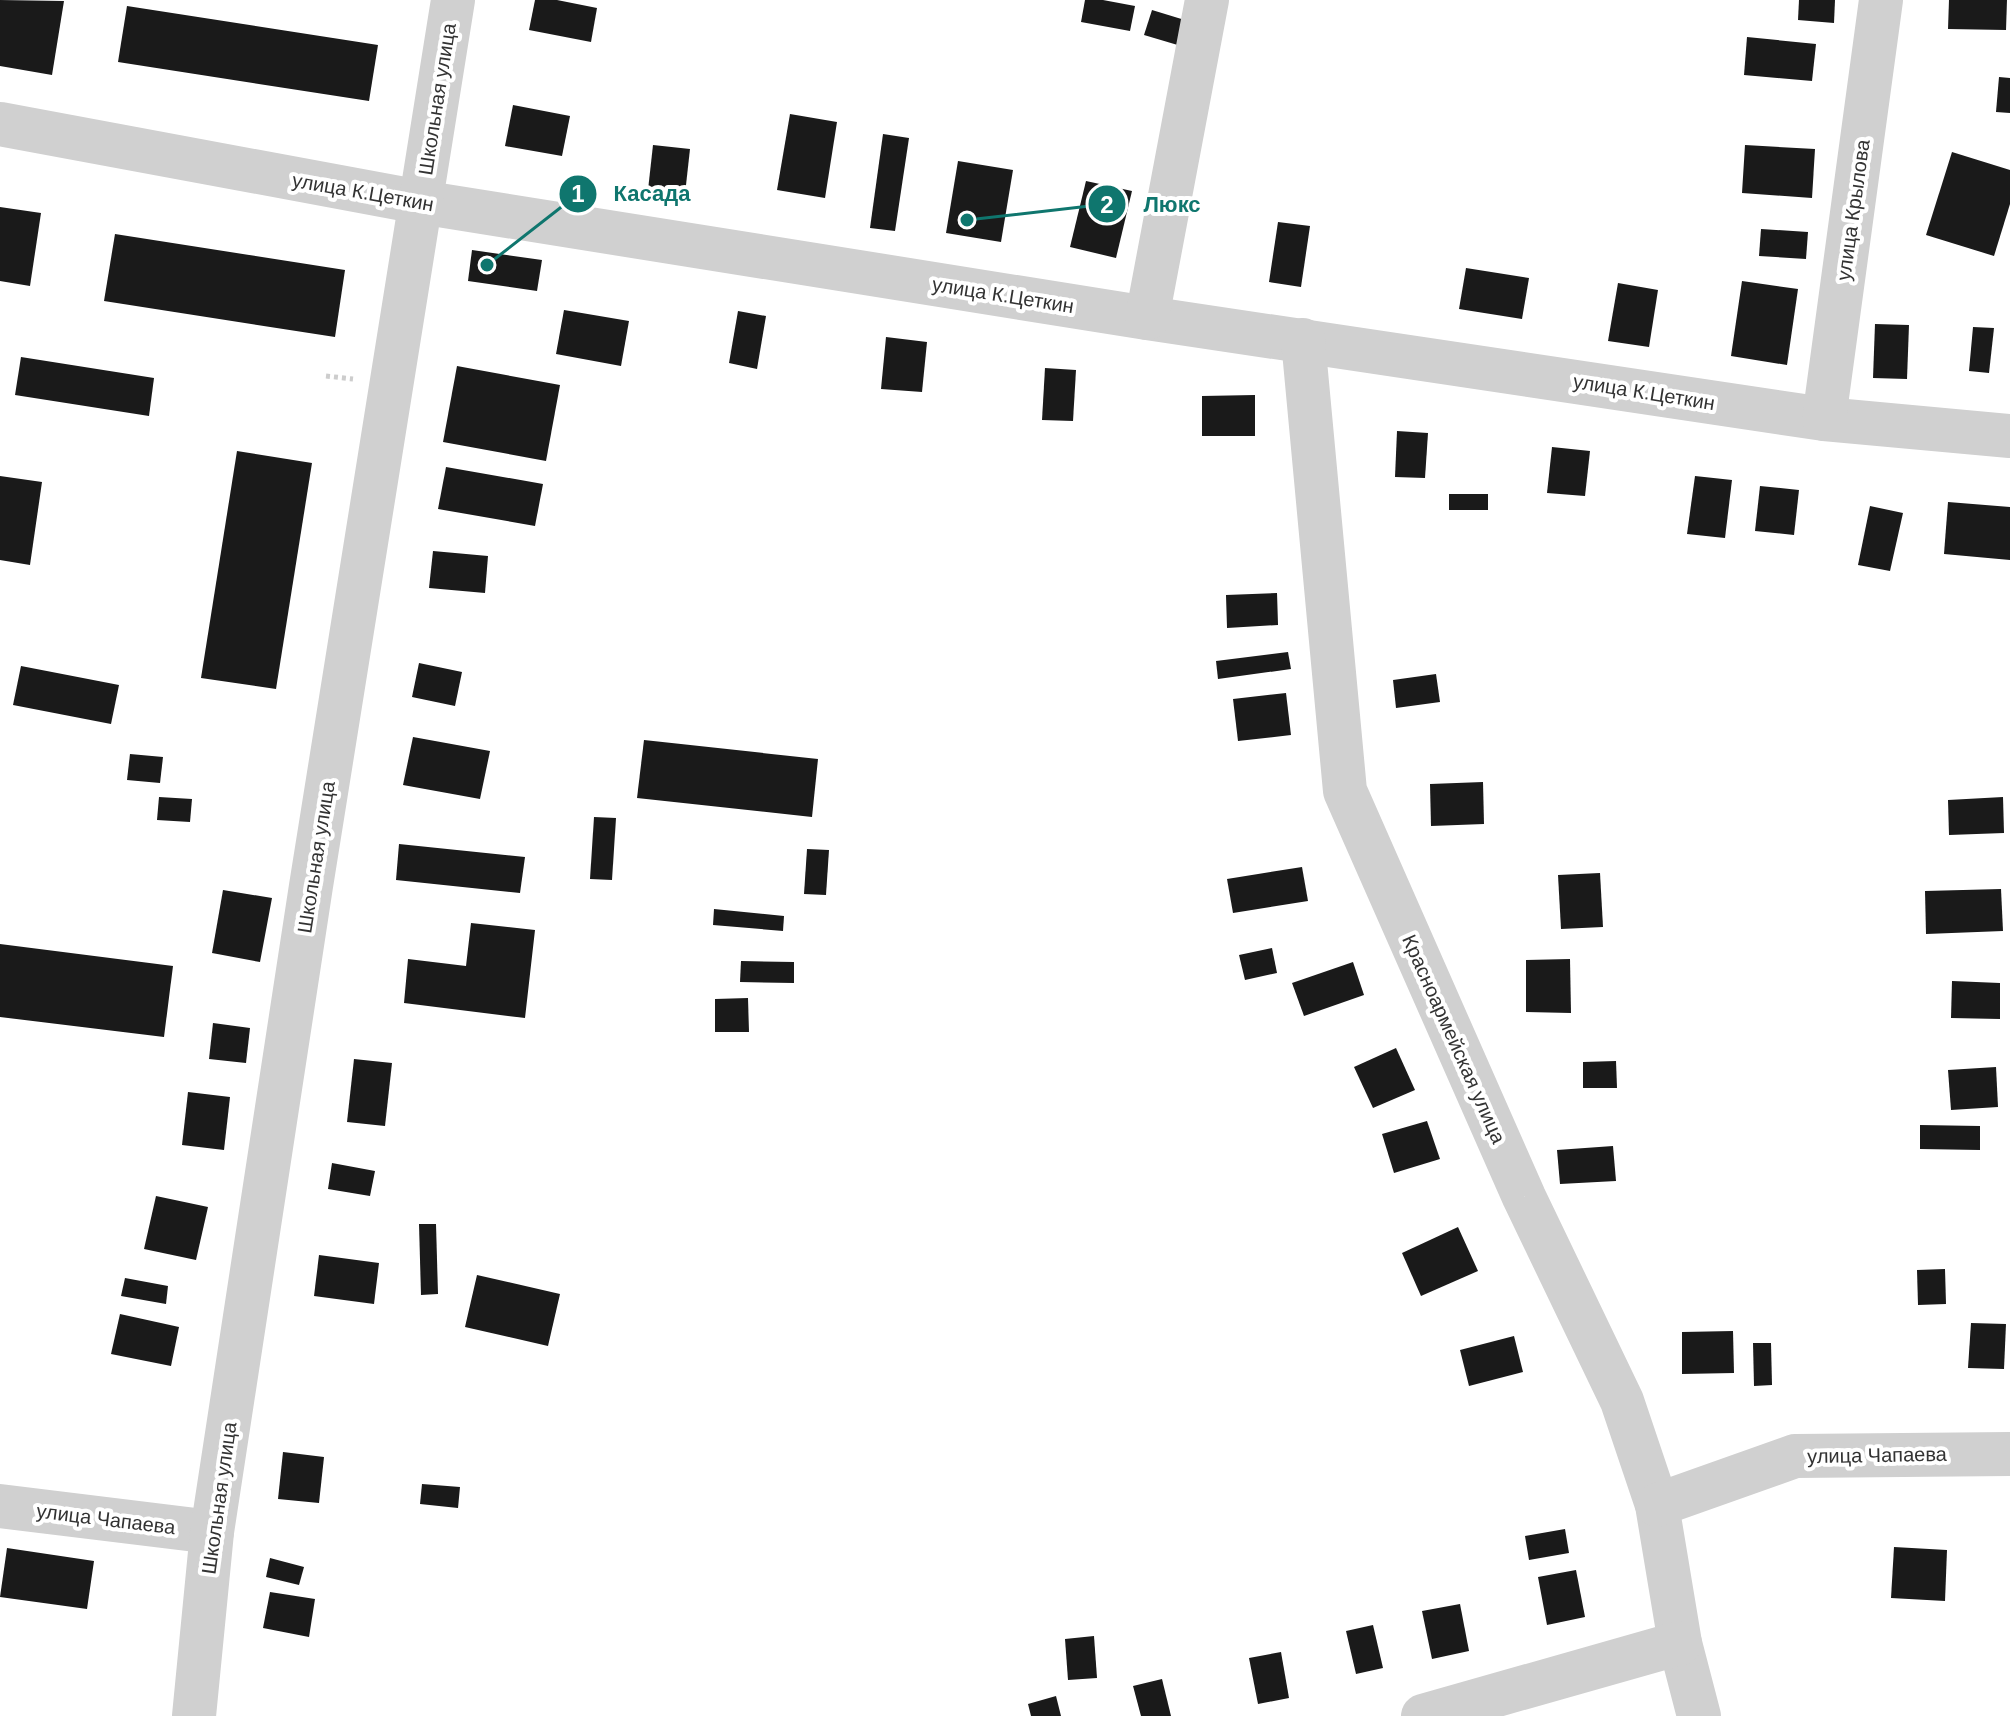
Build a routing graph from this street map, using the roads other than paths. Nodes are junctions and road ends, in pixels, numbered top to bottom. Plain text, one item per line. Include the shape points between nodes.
1 (453, 0) edge
2 (1207, 0) edge
3 (1881, 0) edge
4 (0, 124) edge
5 (420, 202) junction
6 (1147, 318) junction
7 (1303, 340) junction
8 (1824, 419) junction
9 (2010, 436) edge
10 (2010, 1454) edge
11 (1657, 1505) junction
12 (0, 1506) edge
13 (212, 1532) junction
14 (1680, 1643) junction
15 (194, 1716) edge
16 (1423, 1716) edge
17 (1699, 1716) edge

1 - 5 street, Школьная улица
2 - 6 street
3 - 8 street, улица Крылова
4 - 5 street, улица К.Цеткин
5 - 6 street, улица К.Цеткин
5 - 13 street, Школьная улица
6 - 7 street, улица К.Цеткин
7 - 8 street, улица К.Цеткин
7 - 11 street, Красноармейская улица via 1345,791 1524,1197 1622,1401
8 - 9 street, улица К.Цеткин
10 - 11 street, улица Чапаева via 1795,1456
11 - 14 street, Красноармейская улица
12 - 13 street, улица Чапаева
13 - 15 street, Школьная улица
14 - 16 street
14 - 17 street, Красноармейская улица

